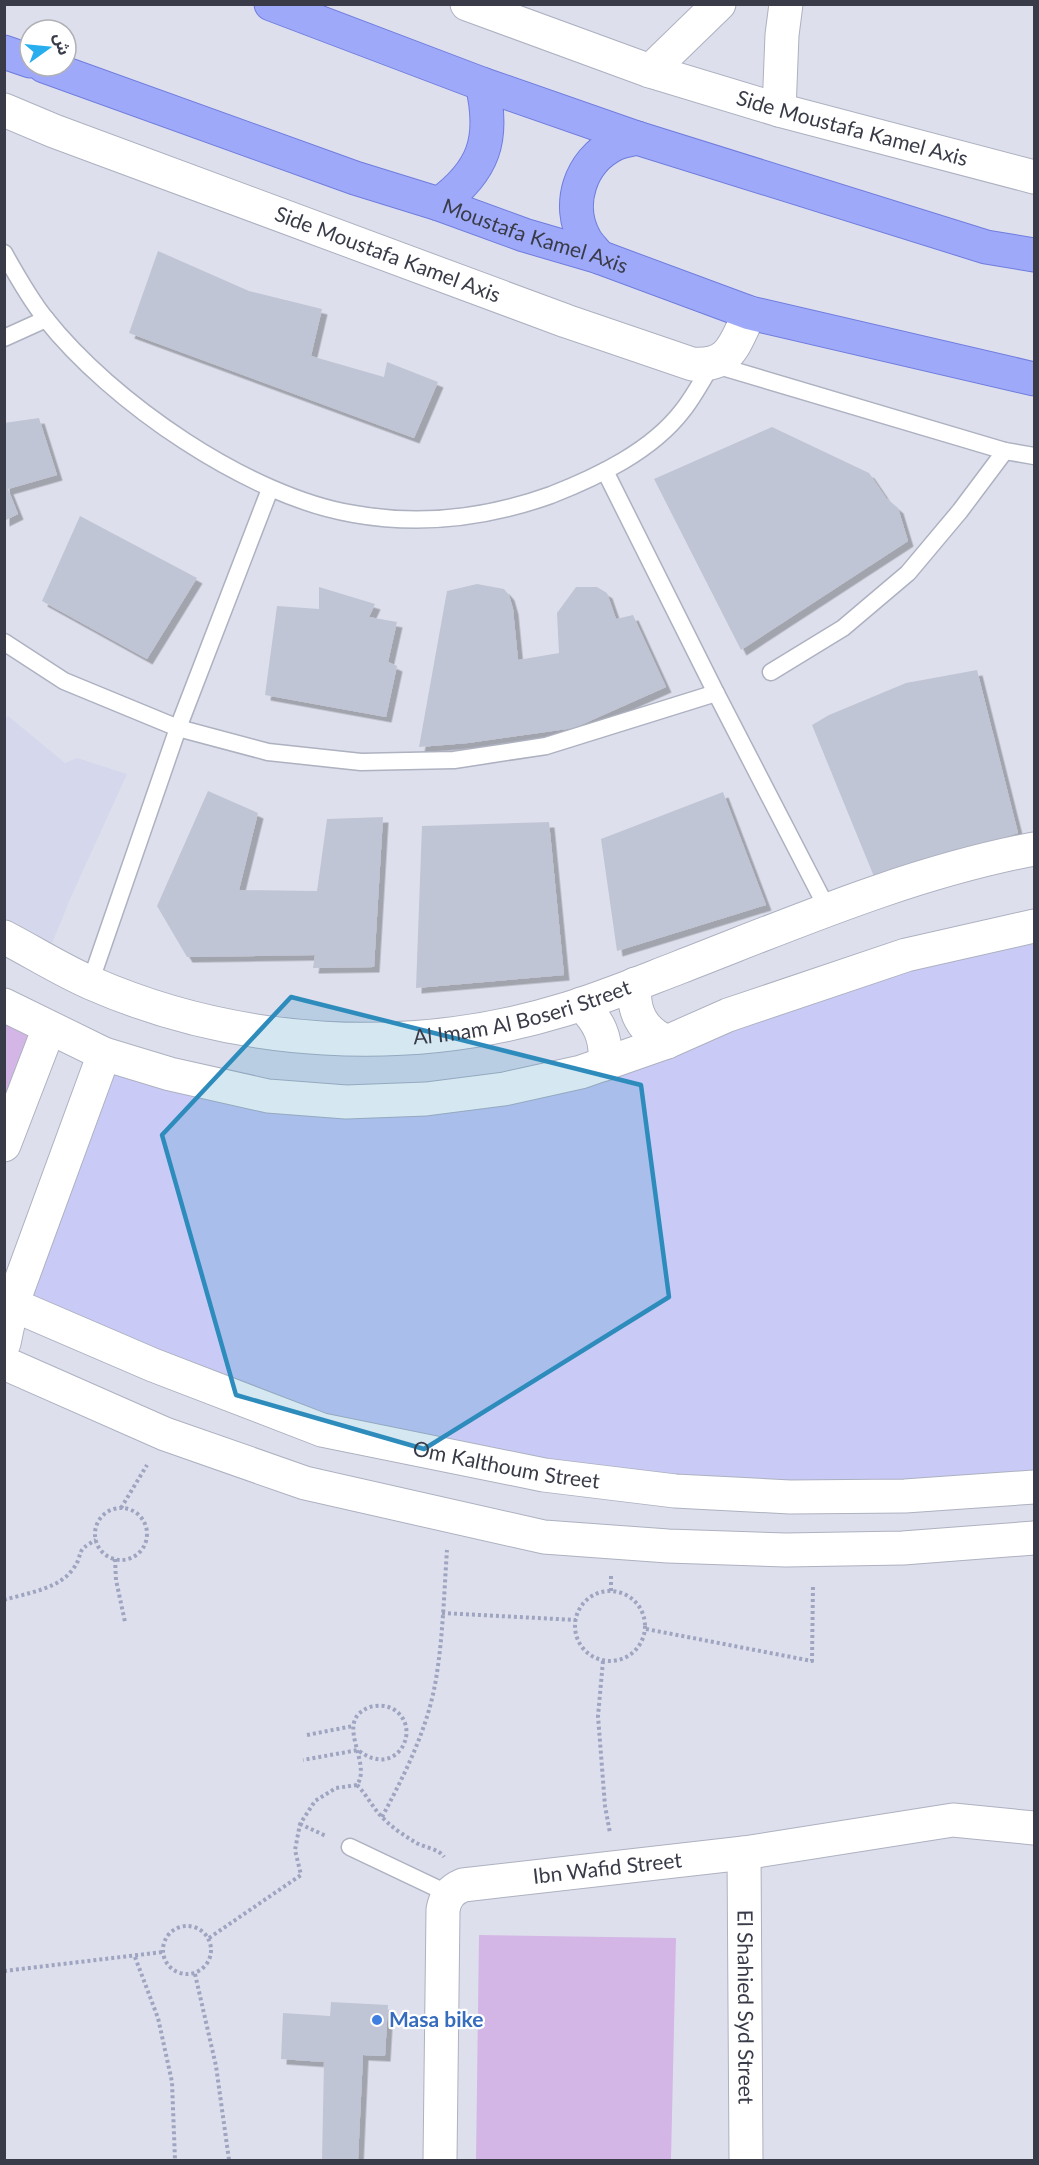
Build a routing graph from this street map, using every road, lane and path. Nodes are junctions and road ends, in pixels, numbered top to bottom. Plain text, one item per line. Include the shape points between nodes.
1 (271, 4) edge
2 (467, 4) edge
3 (719, 4) edge
4 (786, 4) edge
5 (650, 71) junction
6 (77, 78) edge
7 (482, 84) junction
8 (4, 110) edge
9 (779, 110) junction
10 (637, 138) junction
11 (1035, 177) edge
12 (439, 204) junction
13 (4, 253) edge
14 (1035, 255) edge
15 (599, 256) junction
16 (750, 313) junction
17 (46, 319) junction
18 (4, 338) edge
19 (712, 364) junction
20 (1035, 379) edge
21 (1005, 451) junction
22 (1035, 456) edge
23 (605, 471) junction
24 (270, 489) junction
25 (4, 642) edge
26 (771, 672) dead end
27 (716, 693) junction
28 (178, 728) junction
29 (1035, 849) edge
30 (828, 910) junction
31 (1035, 926) edge
32 (4, 937) edge
33 (90, 983) junction
34 (635, 984) junction
35 (581, 1004) junction
36 (4, 1005) edge
37 (49, 1028) junction
38 (667, 1042) junction
39 (104, 1054) junction
40 (605, 1064) junction
41 (4, 1145) edge
42 (8, 1303) edge
43 (4, 1343) edge
44 (4, 1363) edge
45 (165, 1434) junction
46 (1035, 1487) edge
47 (121, 1508) junction
48 (450, 1516) junction
49 (1035, 1539) edge
50 (96, 1540) junction
51 (813, 1550) junction
52 (115, 1559) junction
53 (4, 1600) edge
54 (442, 1613) junction
55 (576, 1620) junction
56 (125, 1622) dead end
57 (646, 1629) junction
58 (603, 1660) junction
59 (353, 1726) junction
60 (307, 1735) dead end
61 (358, 1749) junction
62 (303, 1760) dead end
63 (357, 1785) junction
64 (382, 1817) junction
65 (1035, 1828) edge
66 (350, 1847) dead end
67 (744, 1853) junction
68 (617, 1868) junction
69 (456, 1890) junction
70 (209, 1938) junction
71 (163, 1952) junction
72 (135, 1957) junction
73 (4, 1971) edge
74 (195, 1974) junction
75 (174, 2160) edge
76 (229, 2160) edge
77 (440, 2160) edge
78 (746, 2160) edge

1 - 7 main road
2 - 5 street, Side Moustafa Kamel Axis
3 - 5 street
4 - 9 street
5 - 9 street, Side Moustafa Kamel Axis
6 - 12 main road, Moustafa Kamel Axis via 355,178
7 - 10 main road
7 - 12 main road via 488,130 482,153 457,191
8 - 19 street, Side Moustafa Kamel Axis via 566,321 692,364
9 - 11 street, Side Moustafa Kamel Axis
10 - 14 main road via 986,247
10 - 15 main road via 615,143 597,156 583,174 576,195 581,229
12 - 15 main road, Moustafa Kamel Axis via 524,235
13 - 17 lane
15 - 16 main road, Moustafa Kamel Axis
16 - 19 street via 730,352
16 - 20 main road, Moustafa Kamel Axis
17 - 18 lane
17 - 24 lane via 85,361 154,419 220,463
19 - 21 lane
19 - 23 lane via 683,411 664,430
21 - 22 lane
21 - 26 lane via 908,573 843,628
23 - 24 lane via 525,504 483,515 440,520 396,520 353,514
23 - 27 lane
24 - 28 lane
25 - 28 lane via 64,681
27 - 28 lane via 546,746 454,760 361,762 280,753
27 - 30 lane
28 - 33 lane
29 - 30 street, Al Imam Al Boseri Street via 995,856 897,884
30 - 34 street, Al Imam Al Boseri Street
31 - 38 street via 906,954 728,1015
32 - 33 street, Al Imam Al Boseri Street
33 - 35 street, Al Imam Al Boseri Street via 178,1015 254,1031 331,1039 409,1038 487,1029
34 - 35 street, Al Imam Al Boseri Street
34 - 38 street via 635,1008 640,1019 647,1029
35 - 40 street via 604,1036
36 - 37 street
37 - 39 street
37 - 41 street
38 - 40 street
39 - 40 street via 170,1074 268,1096 346,1102 426,1099 504,1089
39 - 42 street
42 - 43 street
42 - 46 street, Om Kalthoum Street via 153,1365 322,1430 544,1475 675,1491 790,1497 905,1496
44 - 45 street
45 - 47 path
45 - 48 street via 305,1483
47 - 50 path via 100,1518 95,1528
47 - 52 path via 141,1518 146,1540 132,1558
48 - 51 street via 544,1537 668,1546
48 - 54 path
49 - 51 street
50 - 52 path via 101,1551
50 - 53 path via 82,1547 74,1568 59,1582
51 - 57 path via 812,1661
52 - 56 path
54 - 55 path
54 - 64 path via 436,1681 427,1713 401,1781
55 - 57 path via 590,1598 610,1591 632,1598 644,1617
55 - 58 path via 577,1638 583,1649
57 - 58 path via 636,1650 627,1658
58 - 68 path via 598,1716 604,1806
59 - 60 path
59 - 61 path
59 - 61 path via 358,1715 380,1705 392,1708 406,1727 406,1740 391,1758 373,1759
61 - 62 path
61 - 63 path via 362,1776
63 - 64 path
63 - 70 path via 336,1788 315,1802 300,1824 295,1850 302,1875
64 - 69 path via 417,1844 442,1852
65 - 67 street, Ibn Wafid Street via 953,1821
66 - 69 lane
67 - 68 street, Ibn Wafid Street
67 - 78 street, El Shahied Syd Street
68 - 69 street, Ibn Wafid Street
69 - 77 street via 444,1901 443,1910
70 - 71 path via 191,1926 180,1927 164,1941
70 - 74 path via 210,1959
71 - 72 path
71 - 74 path via 174,1971
72 - 73 path
72 - 75 path via 158,2018 172,2082
74 - 76 path via 216,2066

